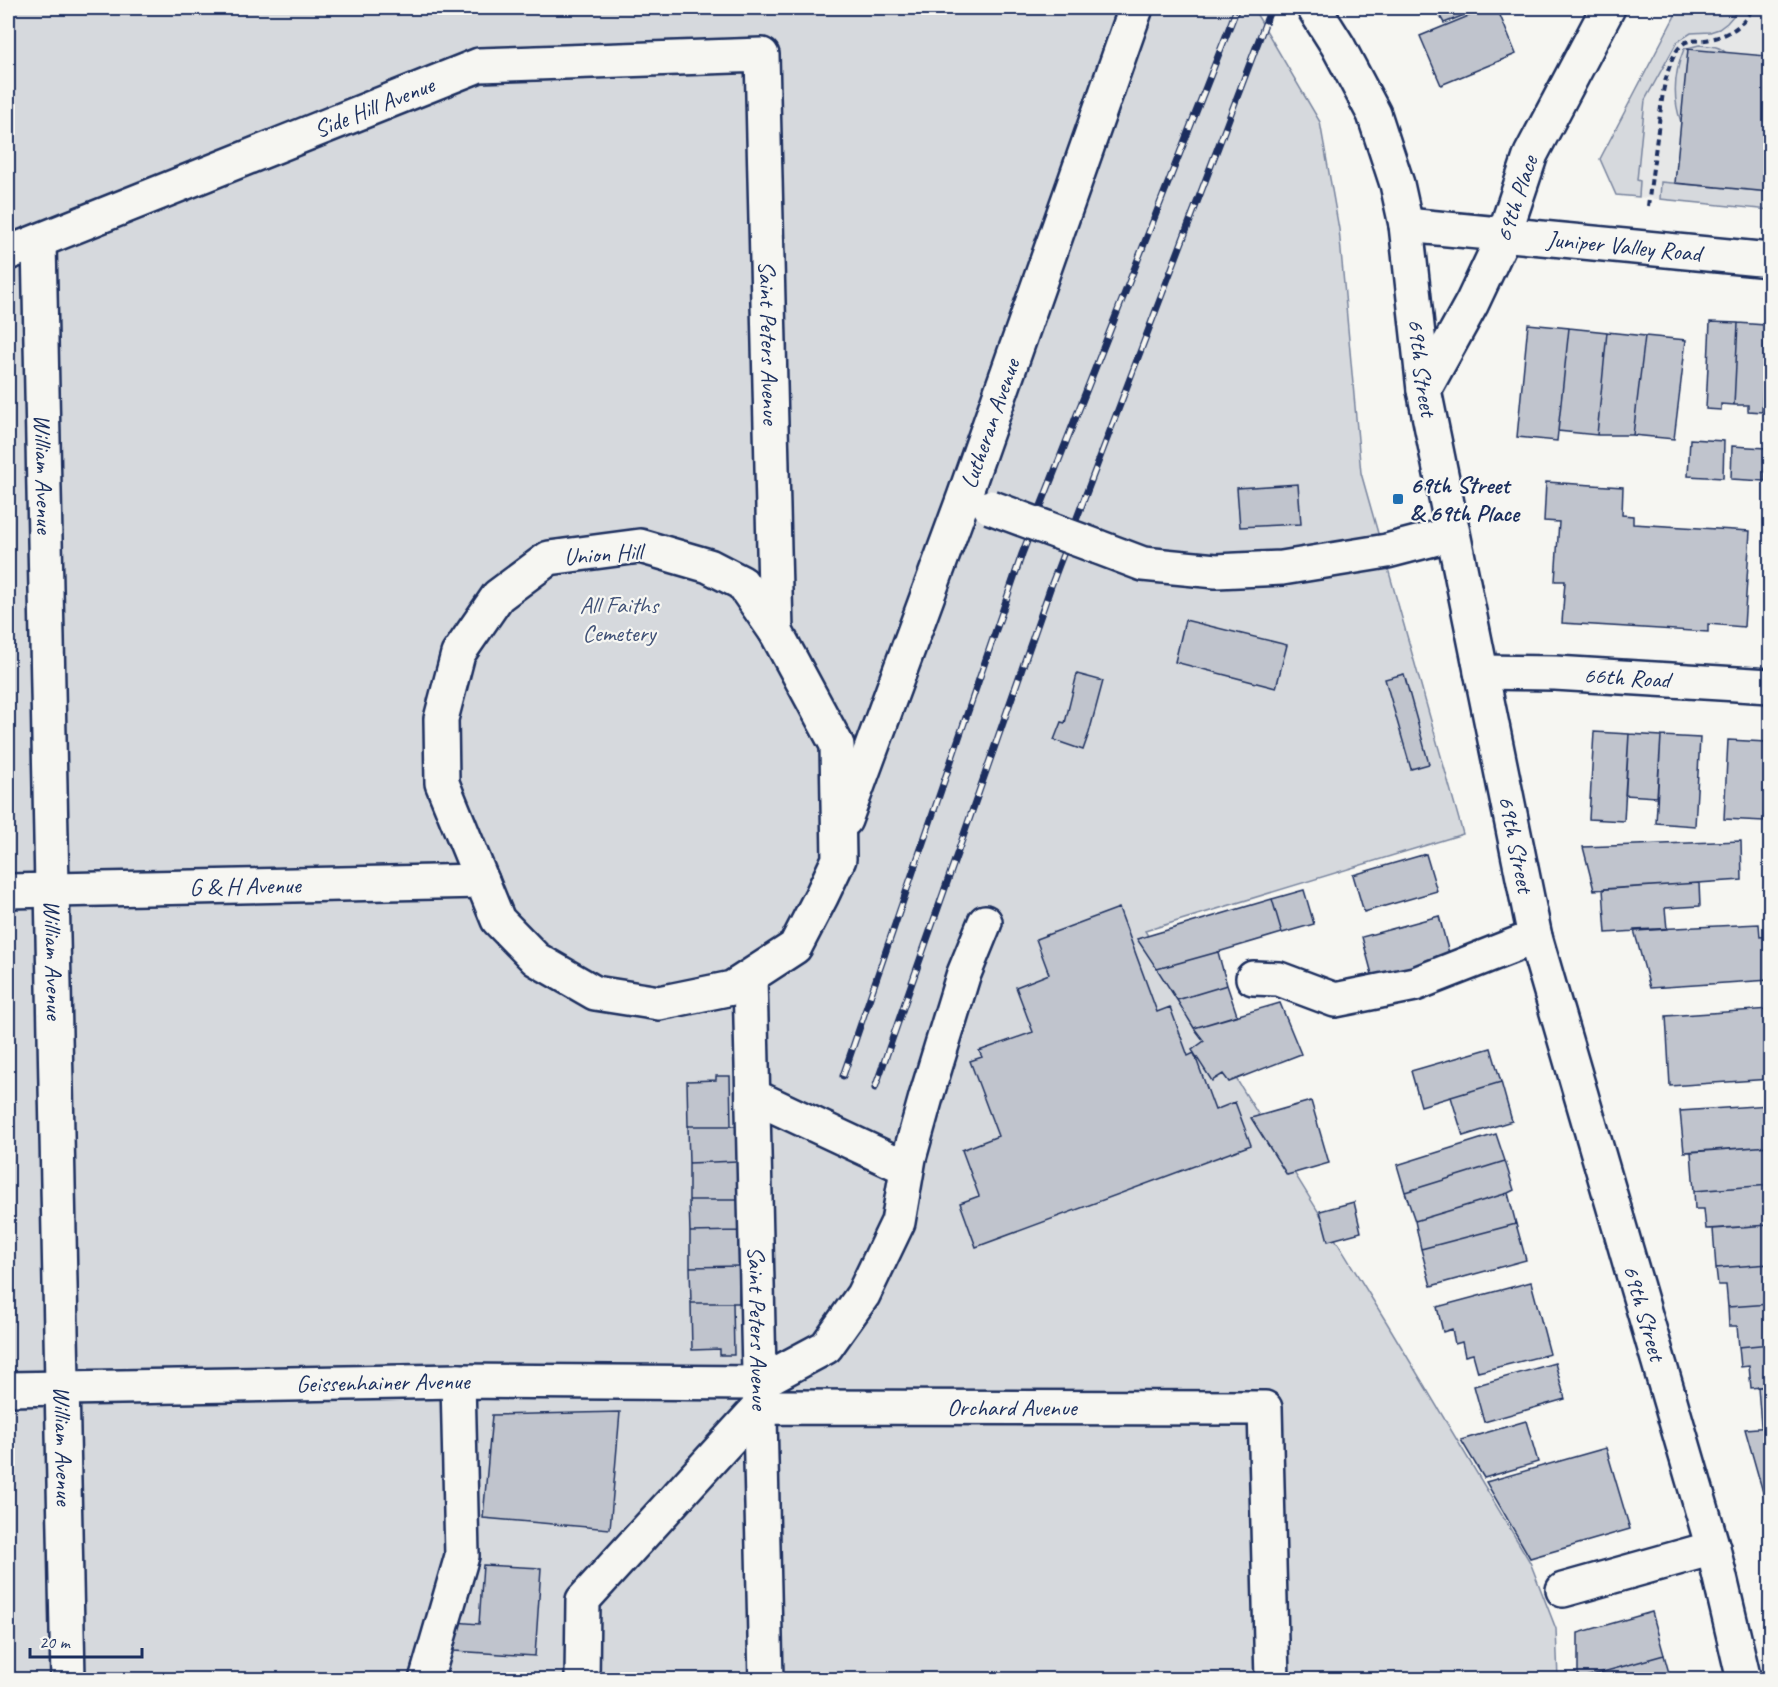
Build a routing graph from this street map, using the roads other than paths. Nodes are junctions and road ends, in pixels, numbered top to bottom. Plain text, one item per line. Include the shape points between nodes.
1 (1136, 8) edge
2 (1314, 8) edge
3 (1608, 8) edge
4 (762, 55) joint
5 (1406, 225) junction
6 (1504, 235) junction
7 (39, 242) junction
8 (8, 253) edge
9 (1770, 260) edge
10 (1424, 390) junction
11 (977, 502) junction
12 (1452, 534) junction
13 (776, 632) junction
14 (1481, 672) junction
15 (1770, 686) edge
16 (838, 839) junction
17 (482, 881) junction
18 (52, 890) junction
19 (8, 891) edge
20 (985, 922) dead end
21 (1535, 937) junction
22 (750, 977) junction
23 (1253, 978) dead end
24 (753, 1096) junction
25 (907, 1168) junction
26 (458, 1381) junction
27 (62, 1388) junction
28 (8, 1389) edge
29 (759, 1395) junction
30 (1713, 1548) junction
31 (1563, 1590) dead end
32 (68, 1680) edge
33 (426, 1680) edge
34 (582, 1680) edge
35 (766, 1680) edge
36 (1272, 1680) edge
37 (1744, 1680) edge

1 - 11 main road, Lutheran Avenue
2 - 5 main road, 69th Street via 1374,114
3 - 6 main road, 69th Place via 1531,154
4 - 7 main road, Side Hill Avenue via 479,65
4 - 13 main road, Saint Peters Avenue
5 - 6 main road, Juniper Valley Road
5 - 10 main road, 69th Street
6 - 9 main road, Juniper Valley Road
6 - 10 main road, 69th Place
7 - 8 main road, Side Hill Avenue
7 - 18 main road, William Avenue
10 - 12 main road, 69th Street
11 - 12 main road, bridge via 1143,564 1216,571 1282,568
11 - 16 main road, Lutheran Avenue
12 - 14 main road, 69th Street
13 - 16 main road, Union Hill via 837,745
13 - 17 main road, Union Hill via 742,583 709,566 640,546 549,558 498,596 458,654 441,719 442,783
14 - 15 main road, 66th Road
14 - 21 main road, 69th Street
16 - 22 main road, Union Hill via 838,859 795,947
17 - 18 main road, G & H Avenue
17 - 22 main road, Union Hill via 498,920 536,959 595,993 659,1003 732,988
18 - 19 main road, G & H Avenue
18 - 27 main road, William Avenue
20 - 25 main road via 963,976
21 - 23 main road via 1415,984 1335,1000 1279,979
21 - 30 main road, 69th Street
22 - 24 main road, Saint Peters Avenue
24 - 25 main road
24 - 29 main road, Saint Peters Avenue
25 - 29 main road via 898,1222 863,1295 826,1347
26 - 27 main road, Geissenhainer Avenue
26 - 29 main road, Geissenhainer Avenue
26 - 33 main road via 462,1556
27 - 28 main road, Geissenhainer Avenue
27 - 32 main road, William Avenue
29 - 34 main road via 583,1600
29 - 35 main road, Saint Peters Avenue
29 - 36 main road, Orchard Avenue via 1265,1408
30 - 31 main road
30 - 37 main road, 69th Street

